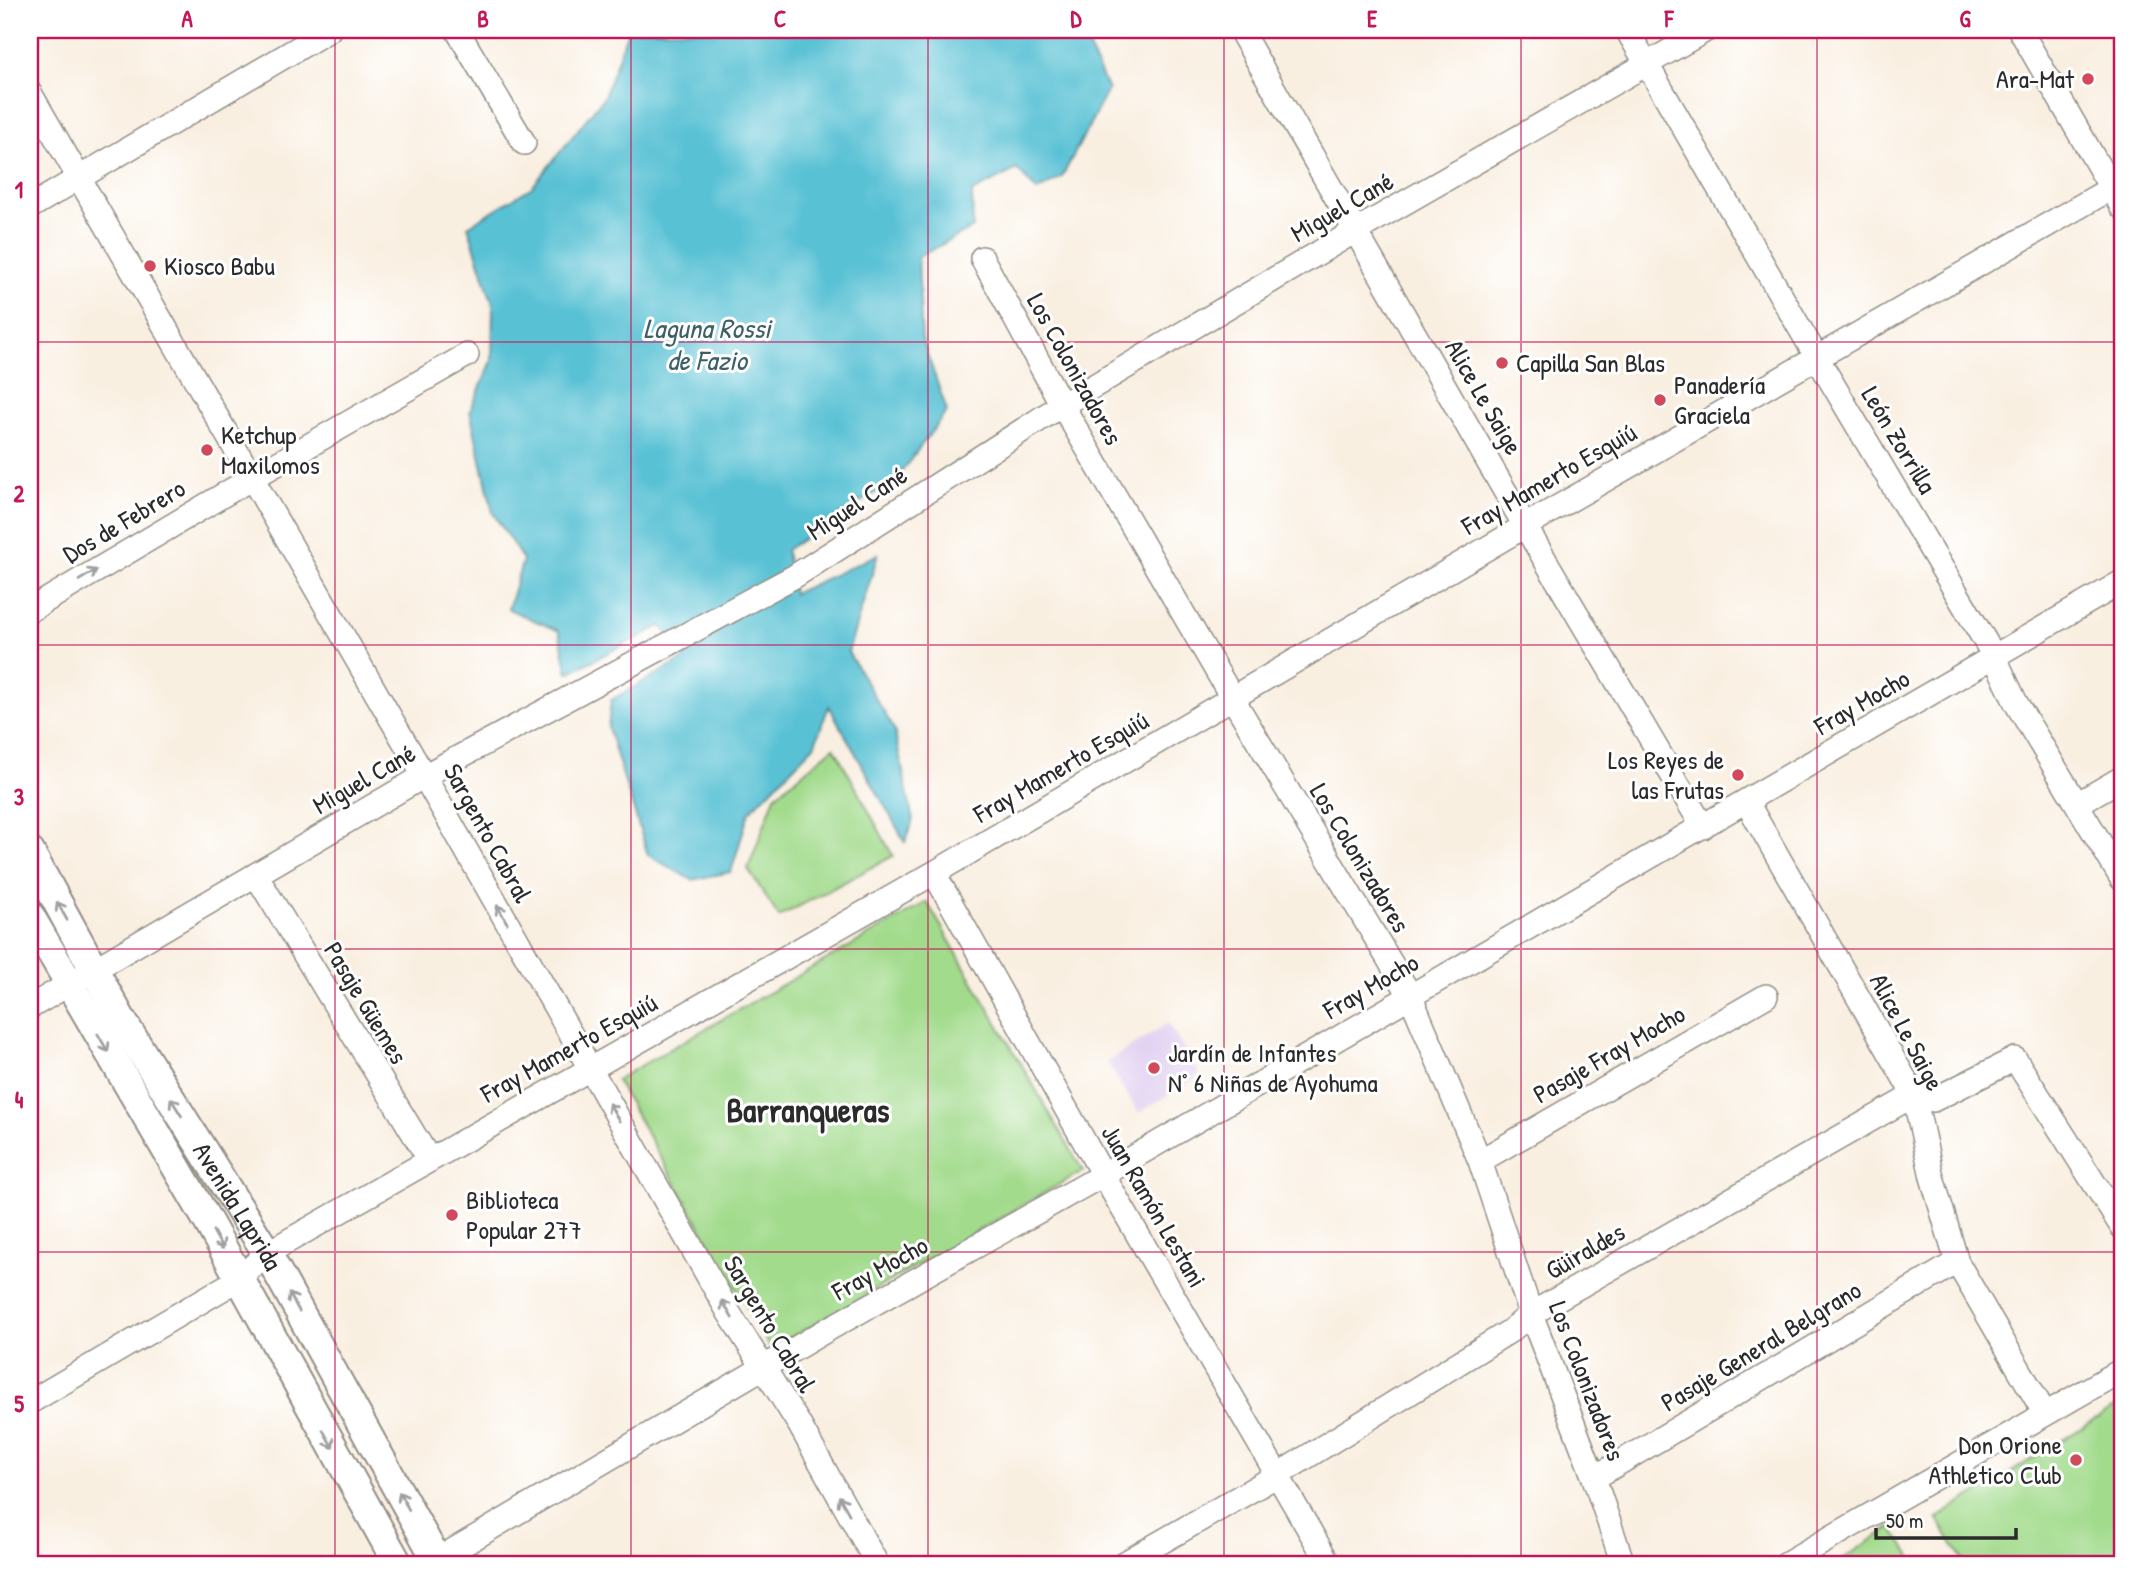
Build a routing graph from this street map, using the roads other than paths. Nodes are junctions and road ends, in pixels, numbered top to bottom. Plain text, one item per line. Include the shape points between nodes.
1 (329, 30) edge
2 (457, 30) edge
3 (1240, 30) edge
4 (1627, 30) edge
5 (1706, 30) edge
6 (2020, 30) edge
7 (1646, 64) junction
8 (30, 93) edge
9 (524, 143) dead end
10 (79, 177) junction
11 (2119, 192) edge
12 (30, 206) edge
13 (1357, 230) junction
14 (982, 258) dead end
15 (467, 355) dead end
16 (1816, 356) junction
17 (1062, 405) junction
18 (251, 478) junction
19 (1525, 526) junction
20 (2122, 582) edge
21 (30, 610) edge
22 (1994, 656) junction
23 (1233, 699) junction
24 (424, 776) junction
25 (2122, 778) edge
26 (1746, 801) junction
27 (2077, 804) junction
28 (1703, 827) junction
29 (30, 852) edge
30 (934, 873) junction
31 (256, 875) junction
32 (2122, 879) edge
33 (30, 916) edge
34 (94, 970) junction
35 (69, 984) junction
36 (1410, 995) junction
37 (1766, 996) dead end
38 (30, 1007) edge
39 (590, 1069) junction
40 (1914, 1095) junction
41 (429, 1159) junction
42 (1480, 1161) junction
43 (1104, 1175) junction
44 (2122, 1227) edge
45 (267, 1253) junction
46 (1957, 1262) junction
47 (239, 1279) junction
48 (1531, 1314) junction
49 (764, 1369) junction
50 (2122, 1370) edge
51 (30, 1402) edge
52 (2045, 1414) junction
53 (1276, 1476) junction
54 (1594, 1478) junction
55 (436, 1563) edge
56 (398, 1564) edge
57 (877, 1564) edge
58 (1123, 1564) edge
59 (1329, 1564) edge
60 (1623, 1564) edge
61 (1784, 1564) edge

1 - 10 street
2 - 9 street
3 - 13 street, Alice Le Saige
4 - 7 street, León Zorrilla
5 - 7 street, Miguel Cané
6 - 11 street
7 - 13 street, Miguel Cané
7 - 16 street, León Zorrilla
8 - 10 street, Sargento Cabral
10 - 12 street
10 - 18 street, Sargento Cabral
11 - 16 street, Fray Mamerto Esquiú
13 - 17 street, Miguel Cané
13 - 19 street, Alice Le Saige
14 - 17 street, Los Colonizadores
15 - 18 street, Dos de Febrero
16 - 19 street, Fray Mamerto Esquiú
16 - 22 street, León Zorrilla
17 - 23 street, Los Colonizadores
17 - 24 street, Miguel Cané via 795,576
21 -> 18 street, Dos de Febrero
18 - 24 street, Sargento Cabral
19 - 23 street, Fray Mamerto Esquiú
19 - 28 street, Alice Le Saige
20 - 22 street, Fray Mocho
22 - 26 street, Fray Mocho
22 - 27 street, León Zorrilla via 2016,703
23 - 30 street, Fray Mamerto Esquiú
23 - 36 street, Los Colonizadores
24 - 31 street, Miguel Cané
39 -> 24 street, Sargento Cabral
25 - 27 street
26 - 28 street, Fray Mocho
26 - 40 street, Alice Le Saige
27 - 32 street, León Zorrilla
28 - 36 street, Fray Mocho
34 -> 29 main road, Avenida Laprida
30 - 39 street, Fray Mamerto Esquiú
30 - 43 street, Juan Ramón Lestani
31 - 34 street, Miguel Cané
31 - 41 street, Pasaje Güemes
33 - 35 main road, Avenida Laprida
34 - 35 street, Miguel Cané
45 -> 34 main road, Avenida Laprida
35 - 38 street, Miguel Cané
35 -> 47 main road, Avenida Laprida
36 - 42 street, Los Colonizadores
36 - 43 street, Fray Mocho
37 - 42 street, Pasaje Fray Mocho
39 - 41 street, Fray Mamerto Esquiú
49 -> 39 street, Sargento Cabral
40 - 44 street, Güiraldes via 1933,1100 2015,1059
40 - 46 street, Alice Le Saige
40 - 48 street, Güiraldes
41 - 45 street, Fray Mamerto Esquiú
42 - 48 street, Los Colonizadores
43 - 49 street, Fray Mocho
43 - 53 street, Juan Ramón Lestani
45 - 47 street, Fray Mamerto Esquiú
55 -> 45 main road, Avenida Laprida
46 - 52 street, Alice Le Saige
46 - 54 street, Pasaje General Belgrano
47 - 51 street, Fray Mamerto Esquiú
47 -> 56 main road, Avenida Laprida
48 - 53 street, Güiraldes
48 - 54 street, Los Colonizadores
49 - 55 street, Fray Mocho
57 -> 49 street, Sargento Cabral
50 - 52 street
52 - 61 street
53 - 58 street, Güiraldes
53 - 59 street, Juan Ramón Lestani
54 - 60 street, Los Colonizadores

